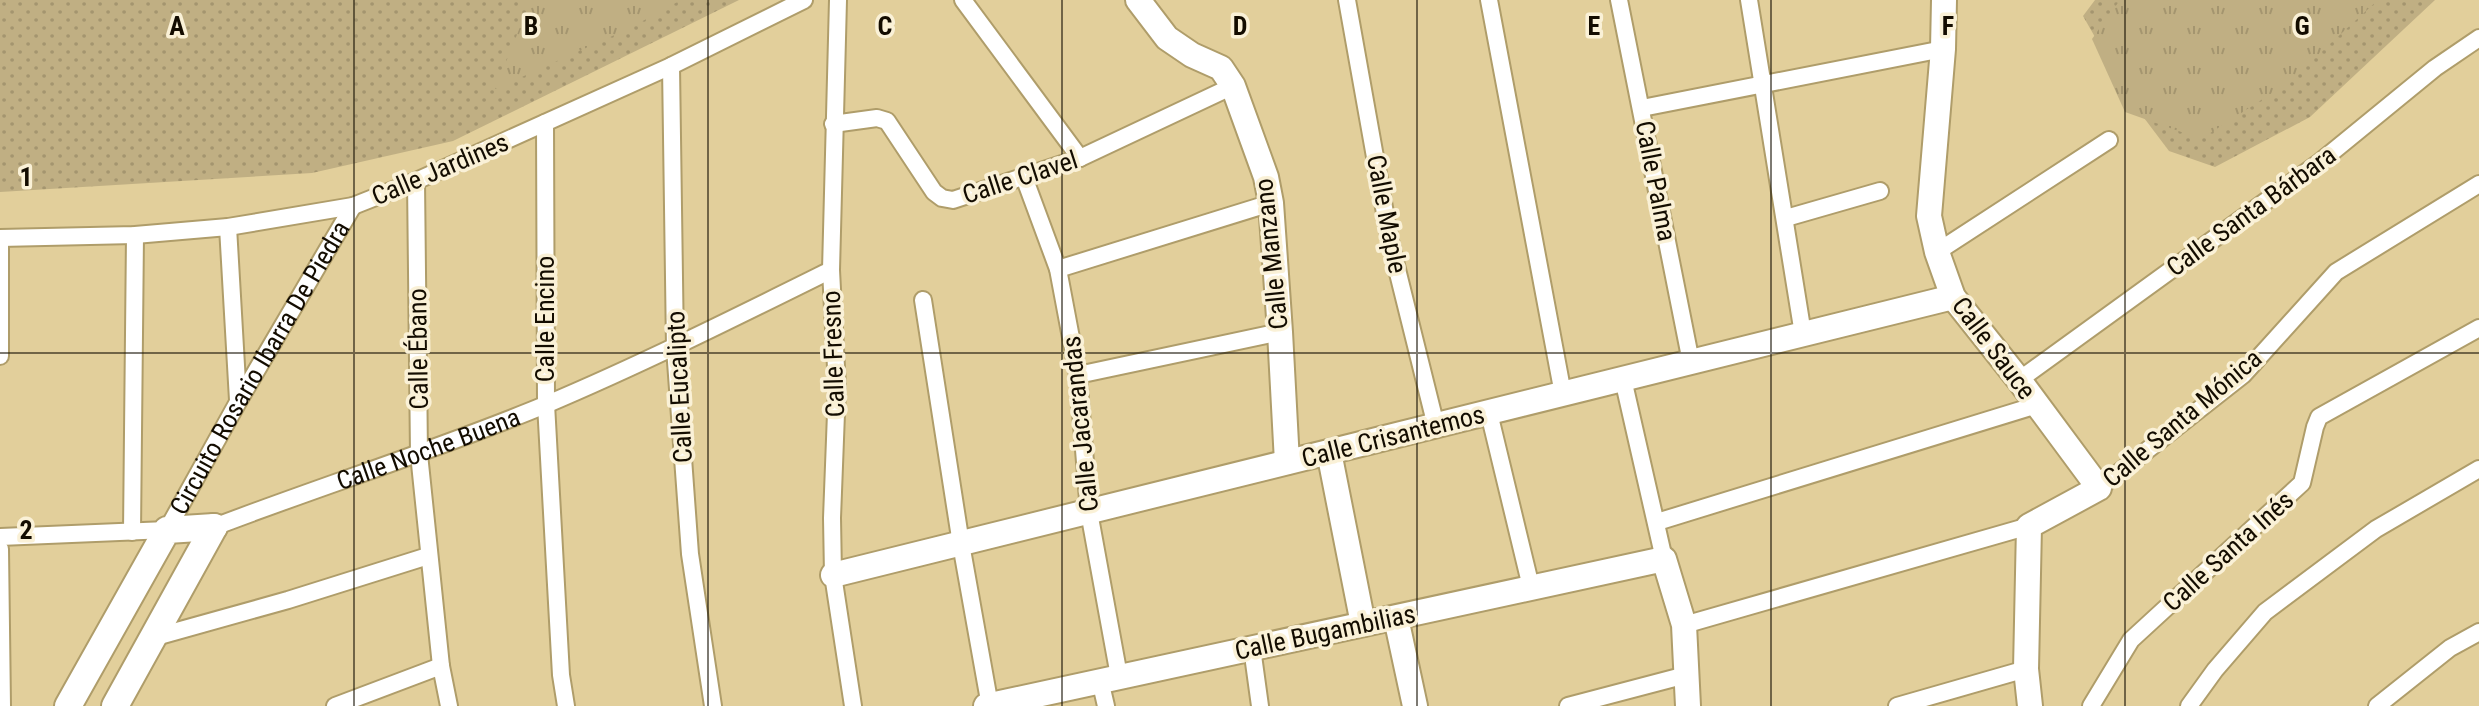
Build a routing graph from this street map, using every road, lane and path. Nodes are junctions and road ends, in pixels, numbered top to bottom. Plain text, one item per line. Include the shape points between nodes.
1 (804, 0) edge
2 (838, 0) edge
3 (963, 0) edge
4 (1138, 0) edge
5 (1347, 0) edge
6 (1489, 0) edge
7 (1619, 0) edge
8 (1749, 0) edge
9 (1944, 0) edge
10 (2479, 38) edge
11 (1943, 49) junction
12 (671, 66) junction
13 (1764, 84) junction
14 (1233, 86) junction
15 (1642, 108) junction
16 (545, 123) junction
17 (833, 124) junction
18 (2109, 140) dead end
19 (1080, 158) junction
20 (1024, 177) junction
21 (416, 181) junction
22 (2479, 184) edge
23 (1880, 191) dead end
24 (1271, 203) junction
25 (353, 206) junction
26 (1786, 218) junction
27 (228, 227) junction
28 (135, 235) junction
29 (0, 238) edge
30 (1937, 252) junction
31 (1058, 269) junction
32 (831, 270) junction
33 (1953, 297) junction
34 (923, 300) dead end
35 (2479, 328) edge
36 (1280, 332) junction
37 (1803, 334) junction
38 (675, 348) junction
39 (0, 356) edge
40 (1691, 362) junction
41 (1078, 375) junction
42 (1623, 379) junction
43 (2019, 380) junction
44 (1563, 394) junction
45 (238, 402) junction
46 (546, 404) junction
47 (2037, 405) junction
48 (1489, 413) junction
49 (1436, 426) junction
50 (1329, 452) junction
51 (419, 454) junction
52 (1287, 462) junction
53 (2479, 469) edge
54 (2099, 488) junction
55 (1089, 512) junction
56 (1657, 522) junction
57 (2029, 526) junction
58 (214, 527) junction
59 (167, 530) junction
60 (132, 532) junction
61 (0, 537) edge
62 (961, 544) junction
63 (0, 549) edge
64 (428, 556) junction
65 (1664, 559) junction
66 (833, 575) junction
67 (1531, 587) junction
68 (1396, 618) junction
69 (1363, 624) junction
70 (1684, 625) junction
71 (2479, 632) edge
72 (152, 638) junction
73 (1252, 648) junction
74 (441, 666) junction
75 (2026, 669) junction
76 (1686, 675) junction
77 (1109, 678) junction
78 (1, 679) edge
79 (2, 706) edge
80 (68, 706) edge
81 (115, 706) edge
82 (335, 706) edge
83 (449, 706) edge
84 (566, 706) edge
85 (713, 706) edge
86 (853, 706) edge
87 (989, 706) edge
88 (1106, 706) edge
89 (1260, 706) edge
90 (1415, 706) edge
91 (1568, 706) edge
92 (1688, 706) edge
93 (1897, 706) edge
94 (2030, 706) edge
95 (2091, 706) edge
96 (2189, 706) edge
97 (2377, 706) edge

1 - 12 street, Calle Jardines
2 - 17 street, Calle Fresno
3 - 19 street
4 - 14 street, Calle Manzano via 1167,38 1221,68
5 - 49 street, Calle Maple via 1390,241
6 - 44 street
7 - 15 street, Calle Palma
8 - 13 street
9 - 11 street, Calle Sauce
10 - 43 street, Calle Santa Bárbara via 2320,162
11 - 13 street
11 - 30 street, Calle Sauce via 1929,216
12 - 16 street, Calle Jardines
12 - 38 street, Calle Eucalipto
13 - 15 street
13 - 26 street
14 - 19 street, Calle Clavel
14 - 24 street, Calle Manzano
15 - 40 street, Calle Palma
16 - 21 street, Calle Jardines
16 - 46 street, Calle Encino
17 - 20 street, Calle Clavel via 887,121 942,198 953,200
17 - 32 street, Calle Fresno
18 - 30 street
19 - 20 street, Calle Clavel
20 - 31 street, Calle Jacarandas
21 - 25 street, Calle Jardines
21 - 51 street, Calle Ébano
22 - 54 street, Calle Santa Mónica via 2336,272 2243,375
23 - 26 street
24 - 31 street
24 - 36 street, Calle Manzano
25 - 27 street, Calle Jardines
25 - 45 street, Circuito Rosario Ibarra De Piedra
26 - 37 street
27 - 28 street, Calle Jardines
27 - 45 street
28 - 29 street, Calle Jardines
28 - 60 street
29 - 39 street
30 - 33 street, Calle Sauce
31 - 41 street, Calle Jacarandas
32 - 38 street, Calle Noche Buena
32 - 66 street, Calle Fresno via 837,387
33 - 37 street, Calle Crisantemos
33 - 43 street, Calle Sauce
34 - 62 street
35 - 95 street, Calle Santa Inés via 2319,417 2302,483 2131,640
36 - 41 street
36 - 52 street, Calle Manzano
37 - 40 street, Calle Crisantemos
38 - 46 street, Calle Noche Buena
38 - 85 street, Calle Eucalipto via 690,554
40 - 42 street, Calle Crisantemos
41 - 55 street, Calle Jacarandas
42 - 44 street, Calle Crisantemos
42 - 56 street
43 - 47 street, Calle Sauce
44 - 48 street, Calle Crisantemos
45 - 59 street, Circuito Rosario Ibarra De Piedra
46 - 51 street, Calle Noche Buena
46 - 84 street, Calle Encino
47 - 54 street, Calle Sauce
47 - 56 street
48 - 49 street, Calle Crisantemos
48 - 67 street
49 - 50 street, Calle Crisantemos
50 - 52 street, Calle Crisantemos
50 - 69 street
51 - 58 street, Calle Noche Buena
51 - 64 street, Calle Ébano
52 - 55 street, Calle Crisantemos
53 - 96 street via 2376,529 2265,612
54 - 57 street, Calle Santa Mónica
55 - 62 street, Calle Crisantemos
55 - 77 street, Calle Jacarandas
56 - 65 street
57 - 70 street
57 - 75 street
58 - 59 main road, Calle Noche Buena
58 - 72 main road, Circuito Rosario Ibarra De Piedra
59 - 60 street, Calle Noche Buena
59 - 80 main road
60 - 61 street, Calle Noche Buena
62 - 66 street, Calle Crisantemos
62 - 87 street
63 - 78 street
64 - 72 street
64 - 74 street, Calle Ébano
65 - 67 street, Calle Bugambilias
65 - 70 street
66 - 86 street, Calle Fresno
67 - 68 street, Calle Bugambilias
68 - 69 street, Calle Bugambilias
68 - 90 street
69 - 73 street, Calle Bugambilias
70 - 76 street
71 - 97 street via 2450,648
72 - 81 main road, Circuito Rosario Ibarra De Piedra
73 - 77 street, Calle Bugambilias
73 - 89 street
74 - 82 street
74 - 83 street, Calle Ébano
75 - 93 street
75 - 94 street
76 - 91 street
76 - 92 street
77 - 87 street, Calle Bugambilias
77 - 88 street, Calle Jacarandas
78 - 79 street

